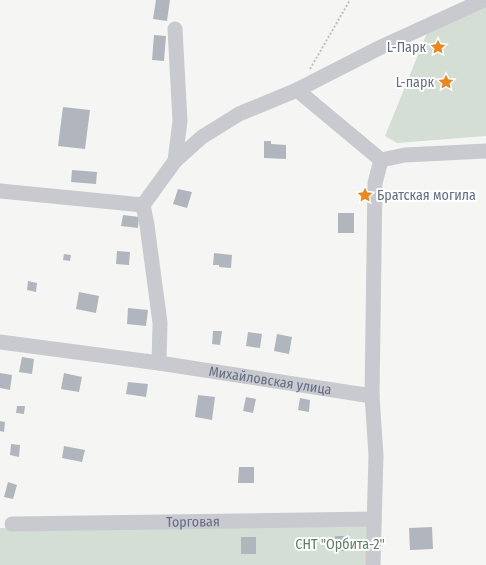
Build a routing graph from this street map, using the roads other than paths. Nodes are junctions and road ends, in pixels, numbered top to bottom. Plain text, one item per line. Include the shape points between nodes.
1 (484, 0) edge
2 (175, 29) dead end
3 (297, 90) junction
4 (486, 151) edge
5 (381, 160) junction
6 (175, 161) junction
7 (0, 191) edge
8 (143, 205) junction
9 (0, 342) edge
10 (159, 363) junction
11 (372, 396) junction
12 (374, 519) junction
13 (12, 524) dead end
14 (373, 565) edge

1 - 3 street via 381,47
2 - 6 street via 180,121
3 - 5 street
3 - 6 street via 239,114 202,137
4 - 5 street via 405,155
5 - 11 street via 375,183
6 - 8 street
7 - 8 street
8 - 10 street via 160,323
9 - 10 street, Михайловская улица
10 - 11 street, Михайловская улица
11 - 12 street via 376,455
12 - 13 street, Торговая
12 - 14 street

